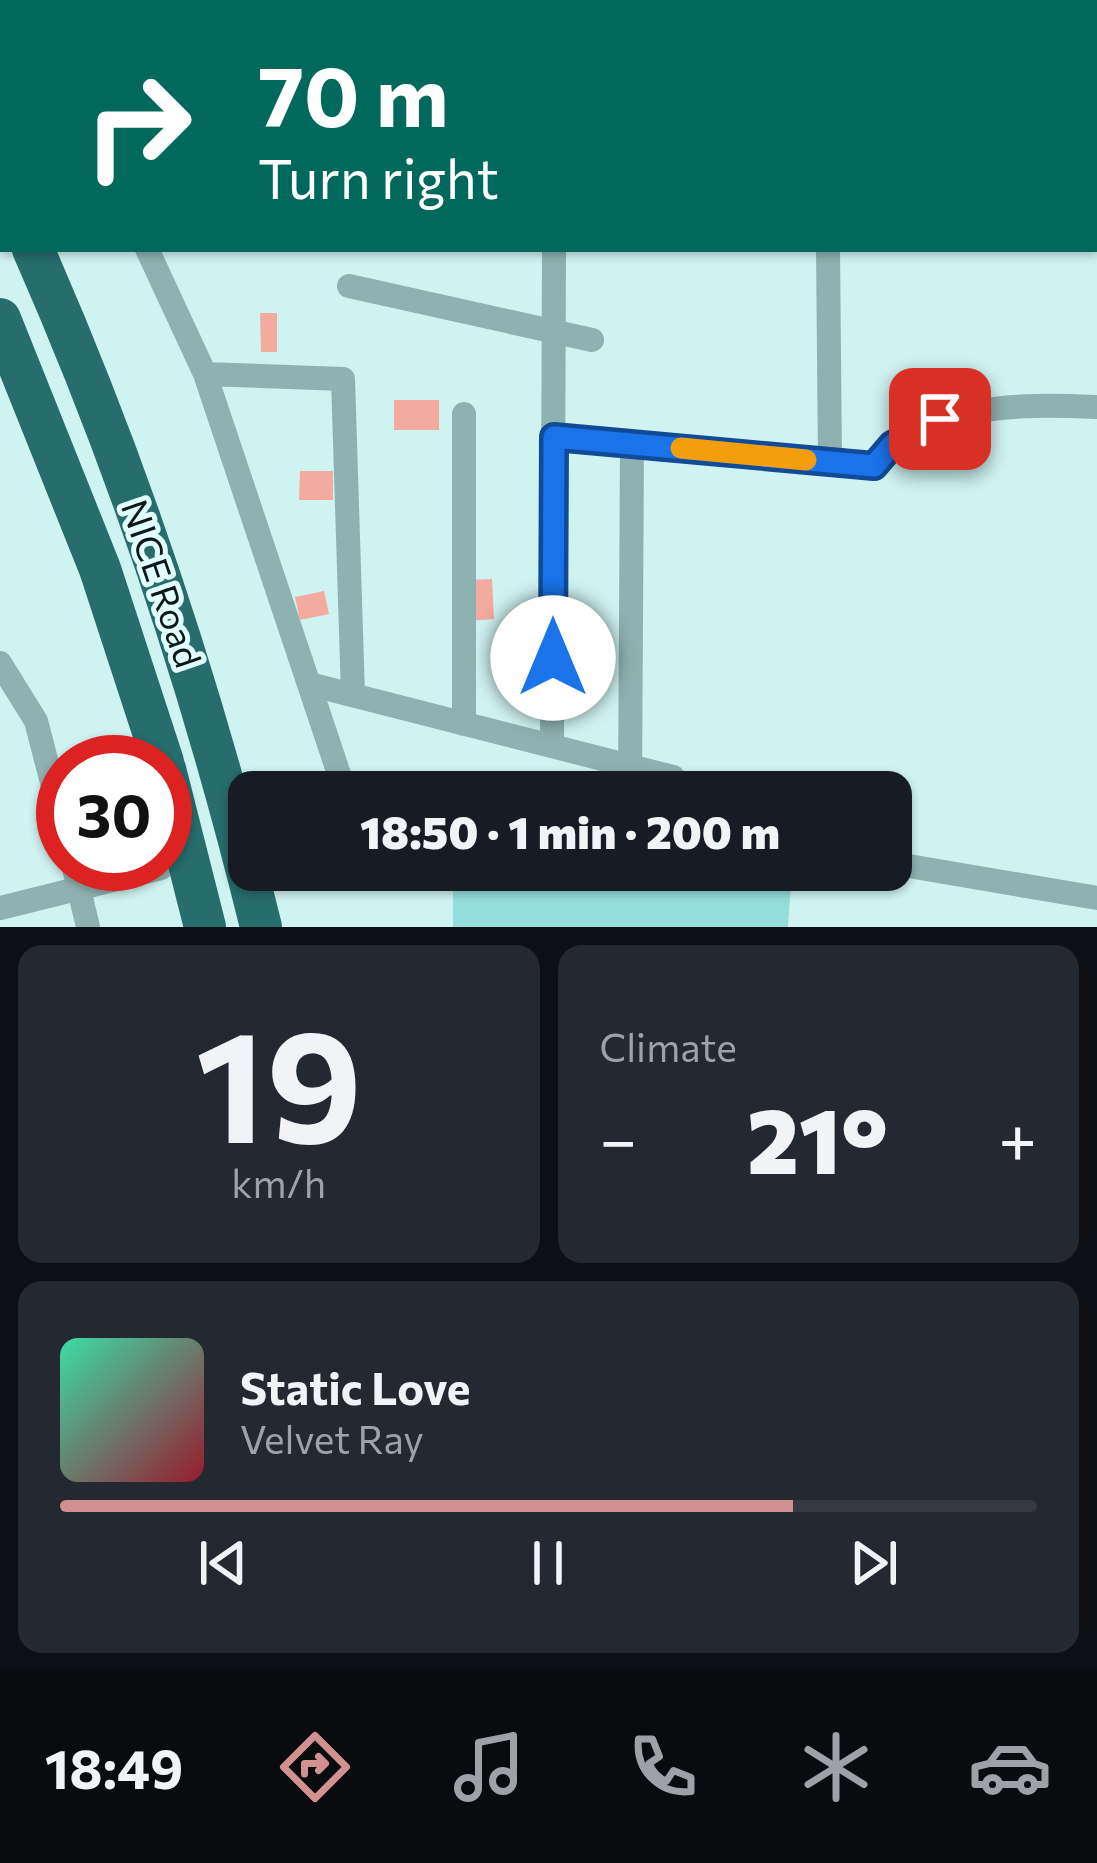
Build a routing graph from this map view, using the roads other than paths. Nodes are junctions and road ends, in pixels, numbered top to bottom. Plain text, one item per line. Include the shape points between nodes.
1 (34, 252) edge
2 (148, 252) edge
3 (554, 252) edge
4 (828, 252) edge
5 (349, 286) dead end
6 (0, 320) edge
7 (555, 332) junction
8 (592, 340) dead end
9 (205, 374) junction
10 (1097, 407) edge
11 (464, 414) dead end
12 (554, 437) junction
13 (632, 444) junction
14 (830, 462) junction
15 (1, 667) edge
16 (309, 684) junction
17 (353, 695) junction
18 (464, 724) junction
19 (40, 735) edge
20 (154, 735) edge
21 (552, 746) junction
22 (627, 766) junction
23 (338, 771) edge
24 (628, 771) edge
25 (648, 771) edge
26 (912, 867) edge
27 (192, 876) edge
28 (40, 891) edge
29 (80, 891) edge
30 (1097, 898) edge
31 (0, 908) edge
32 (88, 927) edge
33 (205, 927) edge
34 (261, 927) edge

1 - 34 highway, NICE Road via 105,419 196,677
2 - 9 street
3 - 7 street
4 - 14 street
5 - 7 street
6 - 20 highway, NICE Road via 100,569
7 - 8 street
7 - 12 street
9 - 16 street
9 - 17 street via 343,379
10 - 14 street via 1008,405 940,419 892,445 874,466
11 - 18 street
12 - 13 street
12 - 21 street
13 - 14 street
13 - 22 street
15 - 19 street
16 - 17 street
16 - 23 street
17 - 18 street
18 - 21 street
21 - 22 street
22 - 24 street
22 - 25 street
26 - 30 street
27 - 33 highway, NICE Road
28 - 31 street
29 - 32 street

